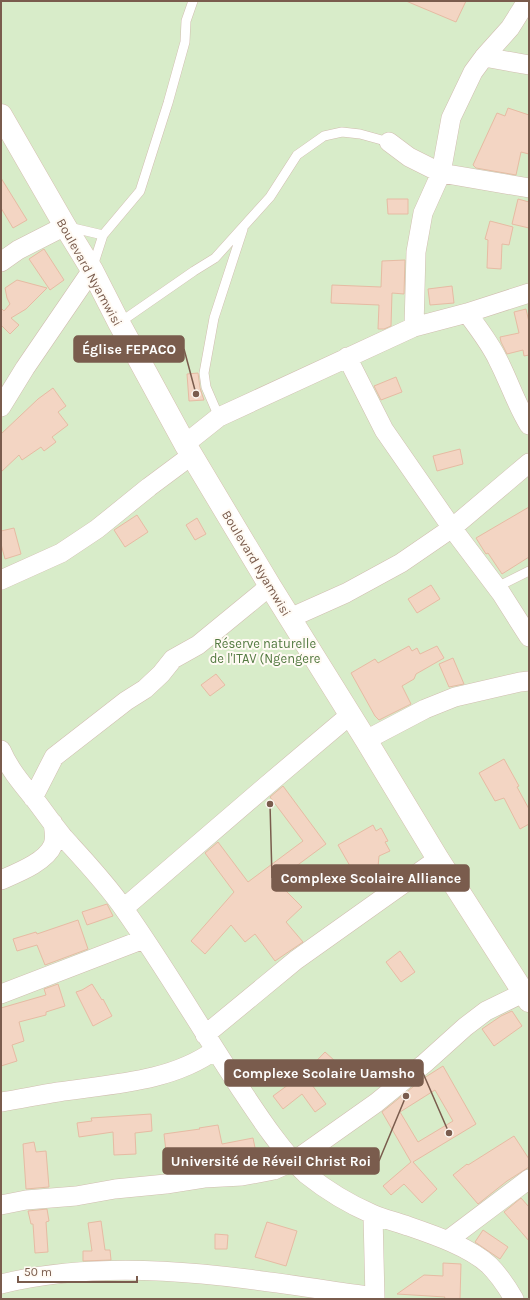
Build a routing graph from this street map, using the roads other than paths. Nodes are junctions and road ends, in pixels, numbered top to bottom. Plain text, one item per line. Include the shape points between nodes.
1 (194, 1) edge
2 (527, 1) edge
3 (484, 57) junction
4 (529, 65) edge
5 (1, 115) edge
6 (389, 142) joint
7 (441, 173) junction
8 (529, 188) edge
9 (245, 224) junction
10 (65, 226) junction
11 (103, 235) junction
12 (1, 262) edge
13 (92, 270) junction
14 (529, 293) edge
15 (467, 313) junction
16 (119, 324) junction
17 (414, 327) junction
18 (347, 357) junction
19 (1, 407) edge
20 (219, 417) junction
21 (529, 425) edge
22 (188, 449) junction
23 (529, 463) edge
24 (452, 528) junction
25 (529, 571) edge
26 (1, 580) edge
27 (270, 586) junction
28 (497, 587) junction
29 (290, 618) junction
30 (529, 636) edge
31 (529, 682) edge
32 (350, 715) junction
33 (366, 740) junction
34 (1, 750) edge
35 (33, 798) junction
36 (53, 823) junction
37 (49, 853) junction
38 (83, 858) junction
39 (438, 859) junction
40 (1, 880) edge
41 (124, 908) junction
42 (144, 939) junction
43 (1, 994) edge
44 (527, 995) edge
45 (210, 1042) junction
46 (1, 1102) edge
47 (294, 1161) junction
48 (529, 1179) edge
49 (1, 1205) edge
50 (373, 1215) junction
51 (448, 1240) junction
52 (1, 1284) edge
53 (375, 1298) edge
54 (514, 1299) edge

1 - 11 lane via 186,21 185,42 168,103 140,191
2 - 3 street via 510,28
3 - 4 street
3 - 7 street via 473,72 451,118
5 - 10 main road, Boulevard Nyamwisi
6 - 7 street via 409,158
6 - 9 lane via 342,132 324,136 297,155 270,197
7 - 8 street
7 - 17 street via 423,213 416,252
9 - 16 lane via 215,258
9 - 20 lane via 214,318 204,373 206,387
10 - 11 lane
10 - 12 street via 18,250
10 - 13 main road, Boulevard Nyamwisi
11 - 13 lane
13 - 16 main road, Boulevard Nyamwisi
13 - 19 street
14 - 15 street
15 - 17 street
15 - 21 street via 499,361
16 - 22 main road, Boulevard Nyamwisi
17 - 18 street
18 - 20 street
18 - 24 street via 384,430
20 - 22 street
22 - 26 street via 149,487 97,529 61,553
22 - 27 main road, Boulevard Nyamwisi
23 - 24 street
24 - 28 street
24 - 29 street via 401,563 346,593
25 - 28 lane
27 - 29 main road, Boulevard Nyamwisi
27 - 35 street via 198,645 173,659 162,674 145,689 54,757
28 - 30 street
29 - 32 main road, Boulevard Nyamwisi
31 - 33 street via 455,698 425,709
32 - 33 main road, Boulevard Nyamwisi
32 - 41 street
33 - 39 main road, Boulevard Nyamwisi
34 - 35 street via 6,763
35 - 36 street
36 - 37 street via 54,844
36 - 38 street
37 - 38 street via 65,853
37 - 40 street via 25,870
38 - 41 street
39 - 44 main road, Boulevard Nyamwisi
39 - 45 street via 296,960
41 - 42 street
42 - 43 street
42 - 45 street
44 - 47 street via 486,1011 376,1103
45 - 46 street via 204,1058 184,1068 140,1080
45 - 47 street via 269,1130
47 - 49 street via 274,1170 242,1176 204,1178
47 - 50 street via 321,1185
48 - 51 street
50 - 51 street
50 - 53 street
51 - 54 street via 488,1265
52 - 53 street via 55,1273 148,1270 242,1278

